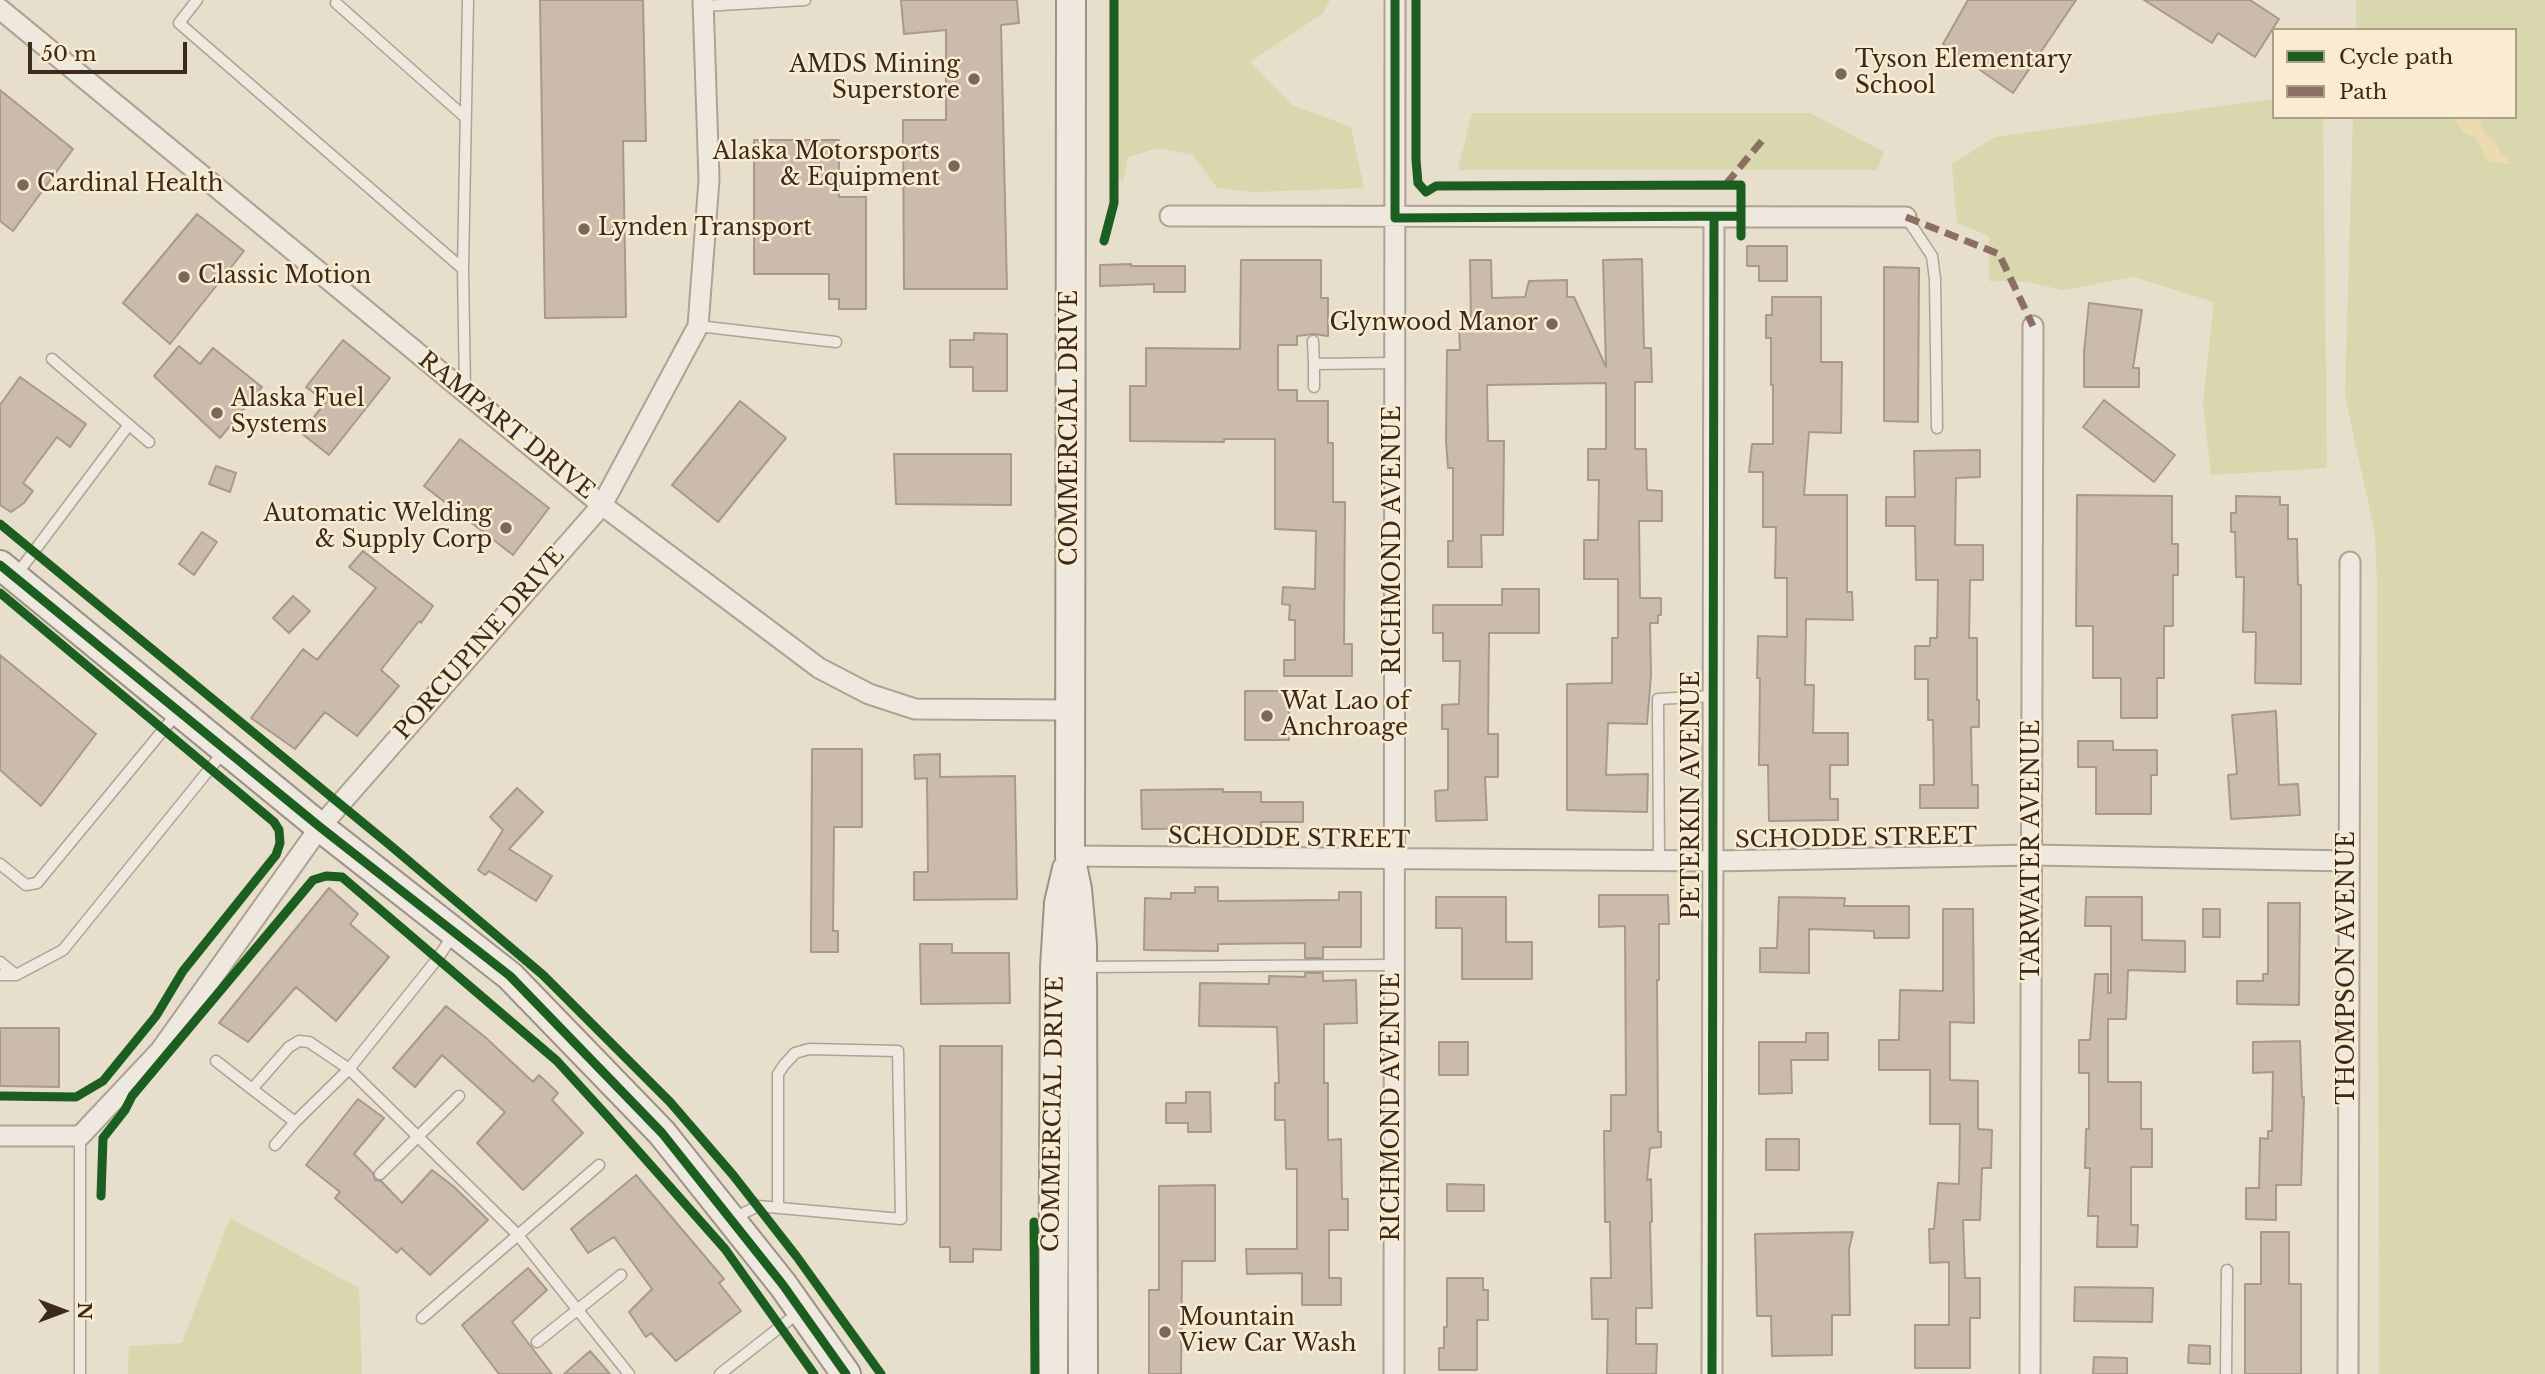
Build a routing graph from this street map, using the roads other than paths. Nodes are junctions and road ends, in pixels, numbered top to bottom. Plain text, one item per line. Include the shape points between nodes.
1 (197, 0) edge
2 (468, 0) edge
3 (804, 0) edge
4 (1071, 0) edge
5 (1395, 0) edge
6 (335, 1) edge
7 (704, 3) edge
8 (0, 9) edge
9 (466, 118) junction
10 (1170, 216) dead end
11 (1714, 217) junction
12 (1906, 217) joint
13 (1395, 218) junction
14 (463, 270) junction
15 (698, 326) junction
16 (2033, 326) dead end
17 (1313, 341) dead end
18 (835, 342) dead end
19 (52, 359) dead end
20 (1395, 362) junction
21 (1314, 364) junction
22 (1314, 387) dead end
23 (465, 392) junction
24 (128, 426) junction
25 (1937, 428) dead end
26 (149, 442) dead end
27 (602, 505) junction
28 (2350, 562) dead end
29 (7, 571) edge
30 (1713, 696) junction
31 (1071, 710) junction
32 (178, 711) junction
33 (225, 750) junction
34 (320, 827) junction
35 (2033, 855) junction
36 (1070, 856) junction
37 (1393, 859) junction
38 (1659, 861) junction
39 (1713, 861) junction
40 (2348, 861) junction
41 (0, 864) edge
42 (454, 933) junction
43 (0, 962) edge
44 (1393, 965) junction
45 (1082, 967) junction
46 (0, 975) edge
47 (16, 975) junction
48 (216, 1061) dead end
49 (349, 1069) junction
50 (252, 1088) junction
51 (458, 1096) dead end
52 (295, 1122) junction
53 (419, 1135) junction
54 (0, 1136) edge
55 (79, 1136) junction
56 (275, 1145) dead end
57 (598, 1165) dead end
58 (380, 1174) dead end
59 (778, 1208) junction
60 (731, 1220) junction
61 (517, 1234) junction
62 (2227, 1270) dead end
63 (621, 1275) dead end
64 (577, 1310) junction
65 (802, 1311) junction
66 (422, 1318) dead end
67 (537, 1342) dead end
68 (79, 1374) edge
69 (629, 1374) edge
70 (720, 1374) edge
71 (846, 1374) edge
72 (1053, 1374) edge
73 (1083, 1374) edge
74 (1394, 1374) edge
75 (1712, 1374) edge
76 (2030, 1374) edge
77 (2226, 1374) edge
78 (2348, 1374) edge

1 - 14 lane via 179,23
2 - 9 lane
3 - 7 lane
4 - 31 main road, COMMERCIAL DRIVE
5 - 13 street, RICHMOND AVENUE
6 - 9 lane
7 - 15 street, PORCUPINE DRIVE via 709,180
8 - 23 street, RAMPART DRIVE
9 - 14 lane
10 - 13 street
11 - 12 street
11 - 13 street
11 - 30 street, PETERKIN AVENUE
12 - 25 lane via 1931,256 1936,279
13 - 20 street, RICHMOND AVENUE
14 - 23 lane
15 - 18 lane
15 - 27 street, PORCUPINE DRIVE
16 - 35 street, TARWATER AVENUE
17 - 21 lane
19 - 24 lane
20 - 21 lane
20 - 37 street, RICHMOND AVENUE
21 - 22 lane
23 - 27 street, RAMPART DRIVE
24 - 26 lane
24 - 29 lane
27 - 31 street, RAMPART DRIVE via 819,668 869,694 915,709
27 - 34 street, PORCUPINE DRIVE
28 - 40 street, THOMPSON AVENUE
29 - 32 main road
30 - 38 lane via 1658,699
30 - 39 street, PETERKIN AVENUE
31 - 36 main road, COMMERCIAL DRIVE
32 - 33 main road
32 - 41 lane via 37,883 26,885
33 - 34 main road
33 - 47 lane via 63,950
34 - 42 main road
34 - 55 street, PORCUPINE DRIVE via 160,1052
35 - 39 street, SCHODDE STREET
35 - 40 street, SCHODDE STREET
35 - 76 street, TARWATER AVENUE
36 - 37 street, SCHODDE STREET
36 - 45 main road, COMMERCIAL DRIVE
36 - 72 main road, COMMERCIAL DRIVE via 1059,903 1055,967
37 - 38 street, SCHODDE STREET
37 - 44 street, RICHMOND AVENUE
38 - 39 street, SCHODDE STREET
39 - 75 street, PETERKIN AVENUE
40 - 78 street, THOMPSON AVENUE
42 - 49 lane
42 - 60 main road via 510,976 643,1113
43 - 47 lane
44 - 45 lane
44 - 74 street, RICHMOND AVENUE
45 - 73 main road, COMMERCIAL DRIVE
46 - 47 lane
48 - 50 lane
49 - 50 lane via 309,1042 299,1041
49 - 52 lane
49 - 53 lane
50 - 52 lane
51 - 53 lane
52 - 56 lane
53 - 58 lane
53 - 61 lane
54 - 55 street
55 - 68 lane
57 - 61 lane
59 - 59 lane via 901,1219 898,1052 809,1049 796,1053 778,1074
59 - 60 lane via 758,1206
60 - 65 main road
61 - 64 lane
61 - 66 lane
62 - 77 lane
63 - 64 lane
64 - 67 lane
64 - 69 lane
65 - 70 lane
65 - 71 main road

